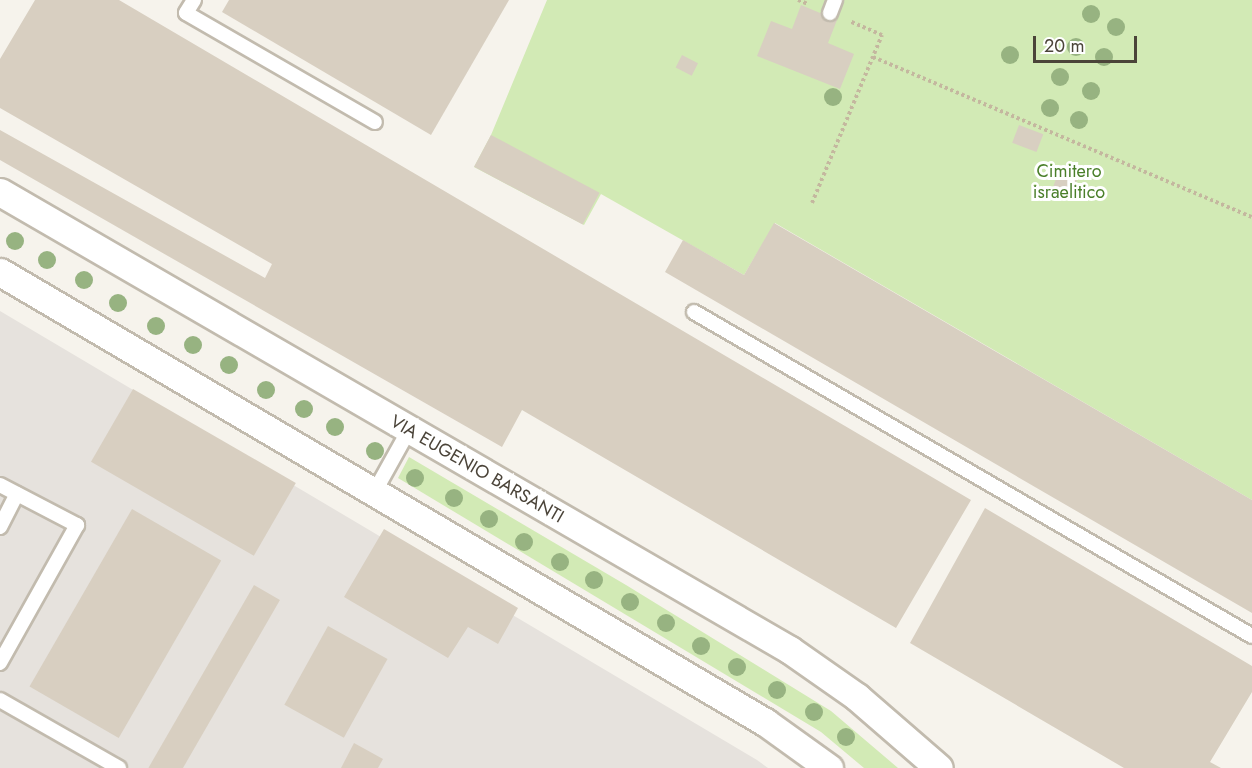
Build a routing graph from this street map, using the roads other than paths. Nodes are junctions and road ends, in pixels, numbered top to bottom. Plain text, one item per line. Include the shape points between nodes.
1 (194, 0) edge
2 (375, 122) dead end
3 (0, 192) edge
4 (0, 272) edge
5 (694, 312) dead end
6 (409, 430) junction
7 (0, 485) edge
8 (375, 491) junction
9 (17, 494) junction
10 (0, 527) edge
11 (1252, 636) edge
12 (0, 663) edge
13 (0, 700) edge
14 (119, 768) edge
15 (829, 768) edge
16 (939, 768) edge

1 - 2 lane via 186,13
3 - 6 street, VIA EUGENIO BARSANTI
4 - 8 street
5 - 11 lane
6 - 8 lane
6 - 16 street, VIA EUGENIO BARSANTI via 790,650 857,697
7 - 9 lane
8 - 15 street via 765,722
9 - 10 lane
9 - 12 lane via 77,525
13 - 14 lane

